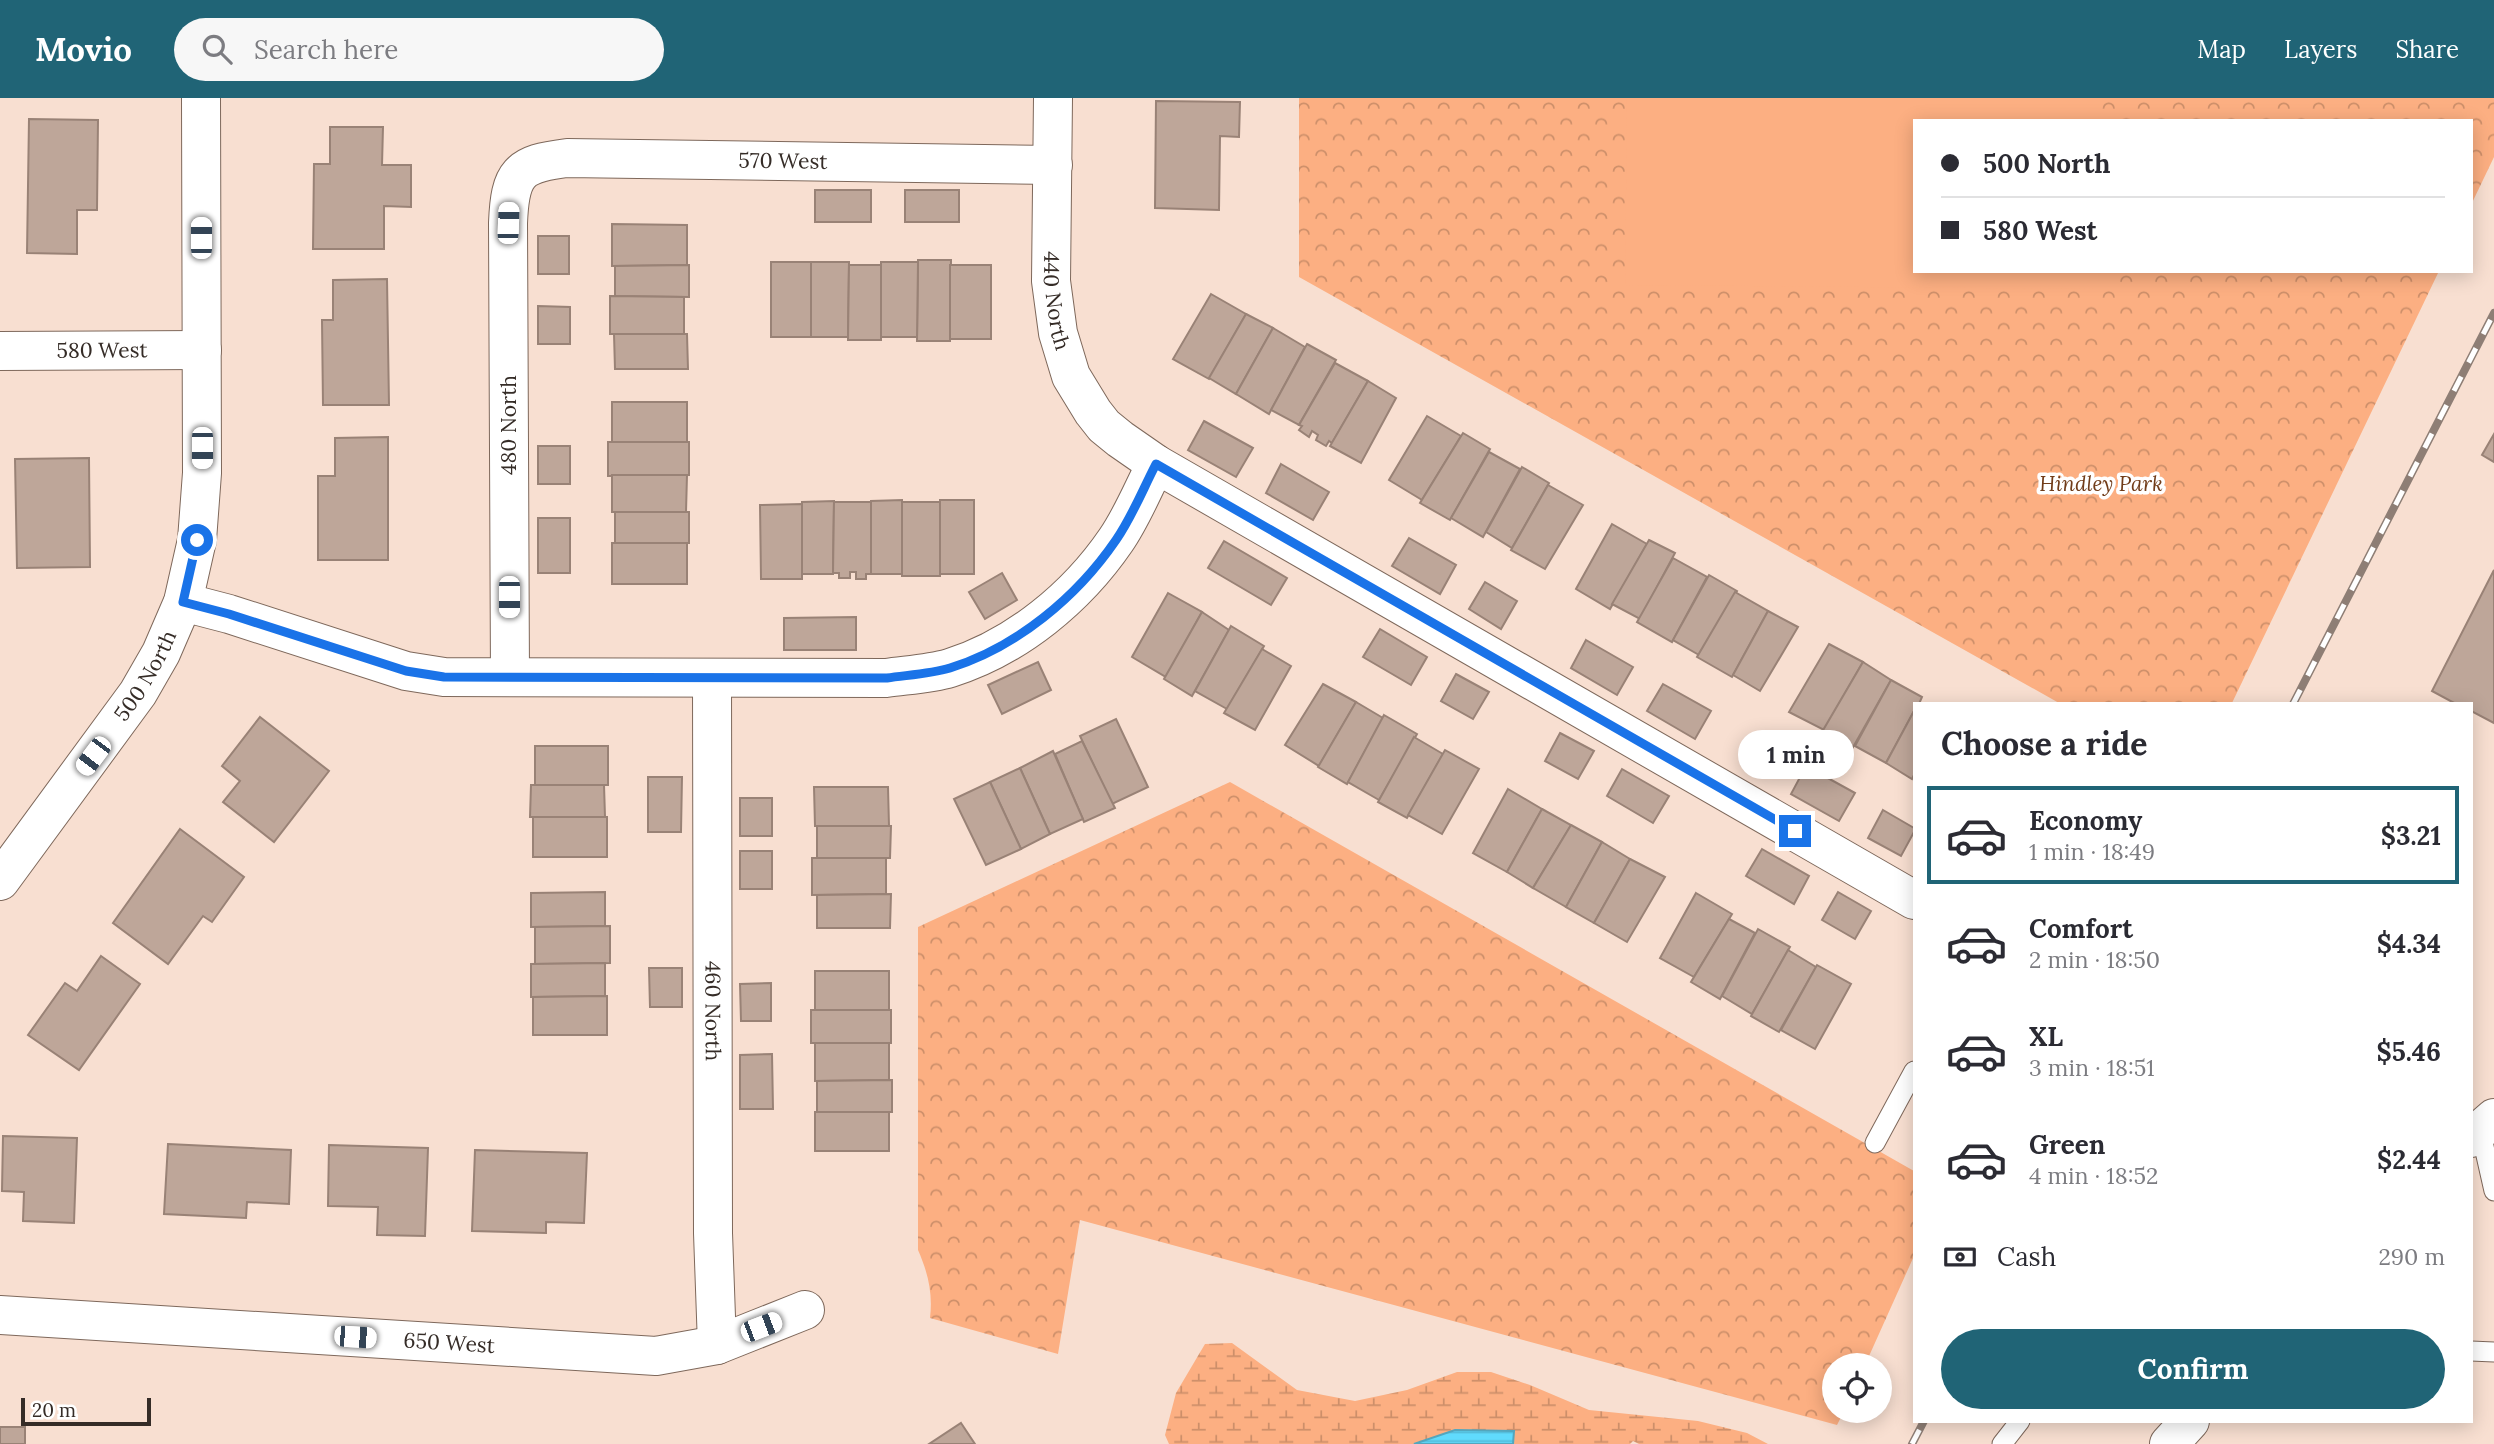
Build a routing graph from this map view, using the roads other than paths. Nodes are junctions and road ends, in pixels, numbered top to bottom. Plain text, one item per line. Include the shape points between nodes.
1 (201, 98) edge
2 (1053, 98) edge
3 (1053, 165) junction
4 (518, 175) joint
5 (202, 350) junction
6 (0, 351) edge
7 (1156, 464) junction
8 (183, 602) junction
9 (510, 677) junction
10 (712, 679) junction
11 (0, 881) edge
12 (1913, 899) edge
13 (1913, 1074) edge
14 (2482, 1128) edge
15 (1875, 1143) dead end
16 (2494, 1191) edge
17 (805, 1310) dead end
18 (0, 1315) edge
19 (717, 1345) junction
20 (2473, 1351) edge
21 (2494, 1352) edge
22 (2018, 1423) edge
23 (2188, 1423) edge
24 (2002, 1444) edge
25 (2169, 1444) edge

1 - 5 street, 500 North
2 - 3 street, 440 North
3 - 4 street, 570 West via 567,158 539,162
3 - 7 street, 440 North via 1051,281 1058,333 1071,376 1104,426
4 - 9 street, 480 North via 512,186 508,223
5 - 6 street, 580 West
5 - 8 street, 500 North via 197,540
7 - 10 street via 1117,539 1086,577 1053,610 984,654 948,668 887,678
7 - 12 street
8 - 9 street via 406,671 444,677
8 - 11 street, 500 North via 138,692
9 - 10 street
10 - 19 street, 460 North
13 - 15 lane
14 - 16 lane
17 - 19 street, 650 West
18 - 19 street, 650 West via 656,1356
20 - 21 lane
22 - 24 lane
23 - 25 street

